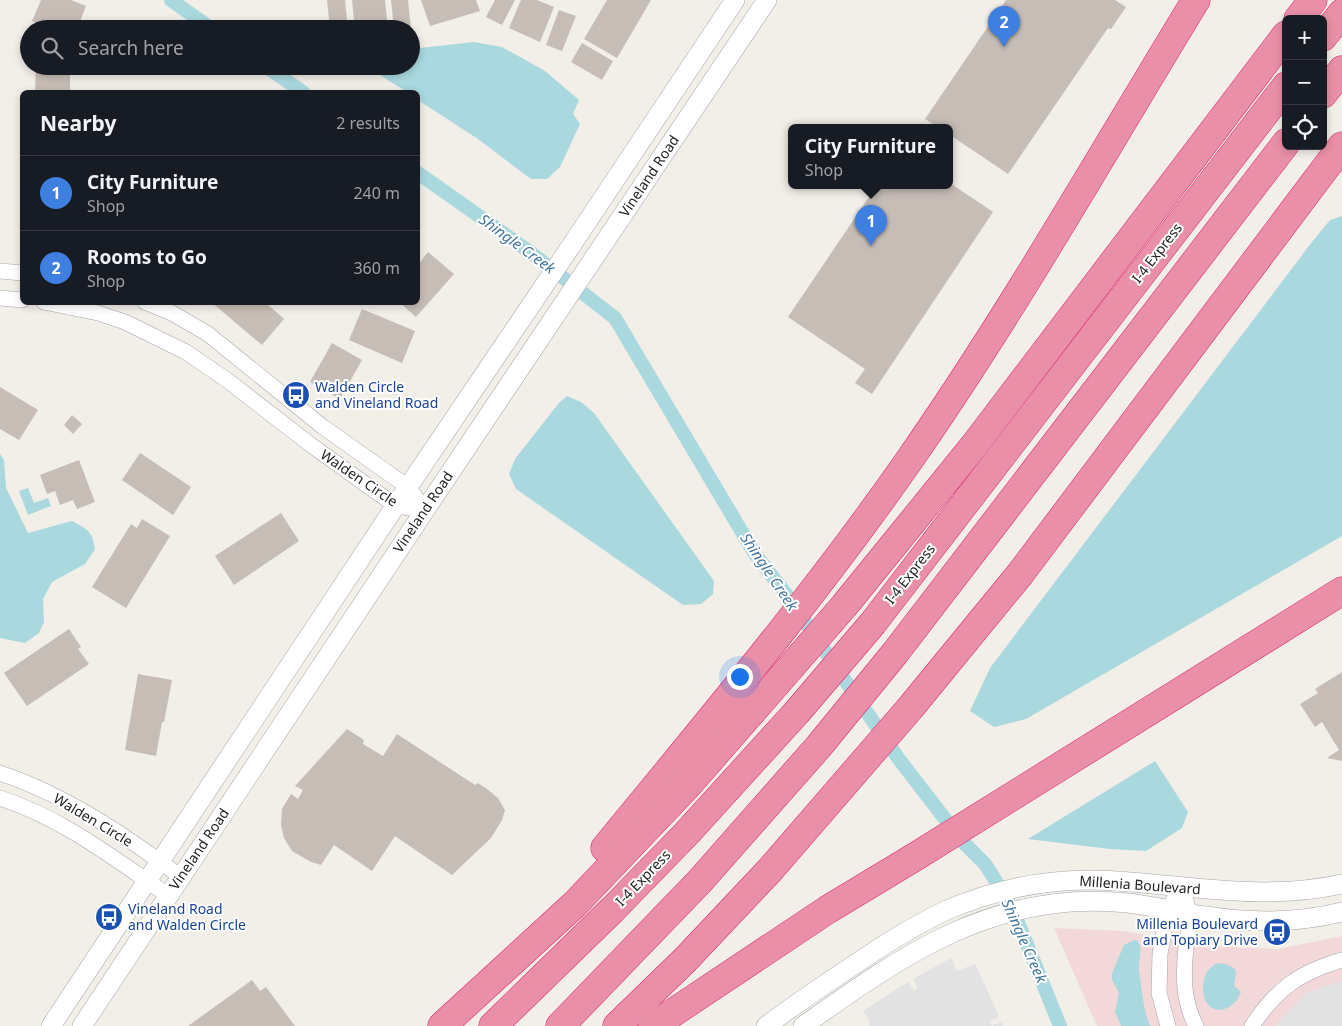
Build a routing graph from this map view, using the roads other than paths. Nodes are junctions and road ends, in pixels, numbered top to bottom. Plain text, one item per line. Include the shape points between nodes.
1 (735, 0) edge
2 (767, 0) edge
3 (1196, 0) edge
4 (1313, 0) edge
5 (1342, 13) edge
6 (1301, 15) edge
7 (1327, 32) edge
8 (1282, 40) edge
9 (1342, 70) edge
10 (1327, 89) edge
11 (1282, 91) edge
12 (1342, 146) edge
13 (1282, 148) edge
14 (0, 272) edge
15 (20, 273) edge
16 (0, 298) edge
17 (20, 300) edge
18 (59, 305) edge
19 (152, 305) edge
20 (408, 488) junction
21 (396, 506) junction
22 (424, 510) junction
23 (1342, 591) edge
24 (0, 773) edge
25 (0, 798) edge
26 (160, 861) junction
27 (181, 877) junction
28 (148, 882) junction
29 (1342, 884) edge
30 (1181, 887) junction
31 (168, 896) junction
32 (575, 904) junction
33 (1168, 909) junction
34 (1342, 912) edge
35 (1189, 913) junction
36 (1342, 960) edge
37 (1256, 1020) edge
38 (51, 1026) edge
39 (82, 1026) edge
40 (442, 1026) edge
41 (493, 1026) edge
42 (560, 1026) edge
43 (617, 1026) edge
44 (653, 1026) edge
45 (766, 1026) edge
46 (802, 1026) edge
47 (1168, 1026) edge
48 (1196, 1026) edge
49 (1246, 1026) edge

1 - 20 street, Vineland Road
2 - 22 street, Vineland Road
3 - 32 highway via 992,336 910,459 766,651 594,861
4 - 6 highway
5 - 7 highway
8 - 32 highway via 973,446 844,606 688,785
9 - 10 highway
11 - 41 highway, I-4 Express via 873,623 687,833
12 - 43 highway via 1020,574 911,707 760,882
13 - 42 highway via 895,653 819,746 700,881
14 - 15 street
16 - 17 street
18 - 21 street, Walden Circle via 125,322 186,352
19 - 20 street, Walden Circle via 208,334 324,427
20 - 21 street, Vineland Road
20 - 22 street, Walden Circle
21 - 22 street, Walden Circle
21 - 26 street, Vineland Road
22 - 27 street, Vineland Road
23 - 44 highway via 827,910
24 - 26 street, Walden Circle via 56,797
25 - 28 street, Walden Circle via 44,815
26 - 27 street, Walden Circle
26 - 28 street, Vineland Road
27 - 31 street, Vineland Road
28 - 31 street, Walden Circle
28 - 38 street, Vineland Road
29 - 30 street, Millenia Boulevard via 1270,893
30 - 33 street
30 - 35 street
30 - 45 street, Millenia Boulevard via 1099,880 1060,881 976,899 905,932
31 - 39 street, Vineland Road
32 - 40 highway
33 - 35 street, Millenia Boulevard
33 - 46 street, Millenia Boulevard via 1128,903 1064,902 986,919 929,944
33 - 47 street via 1158,974 1159,993
34 - 35 street, Millenia Boulevard via 1314,918 1268,921 1232,920
35 - 48 street via 1184,990
36 - 37 street via 1321,966 1288,985 1273,997
37 - 49 street

